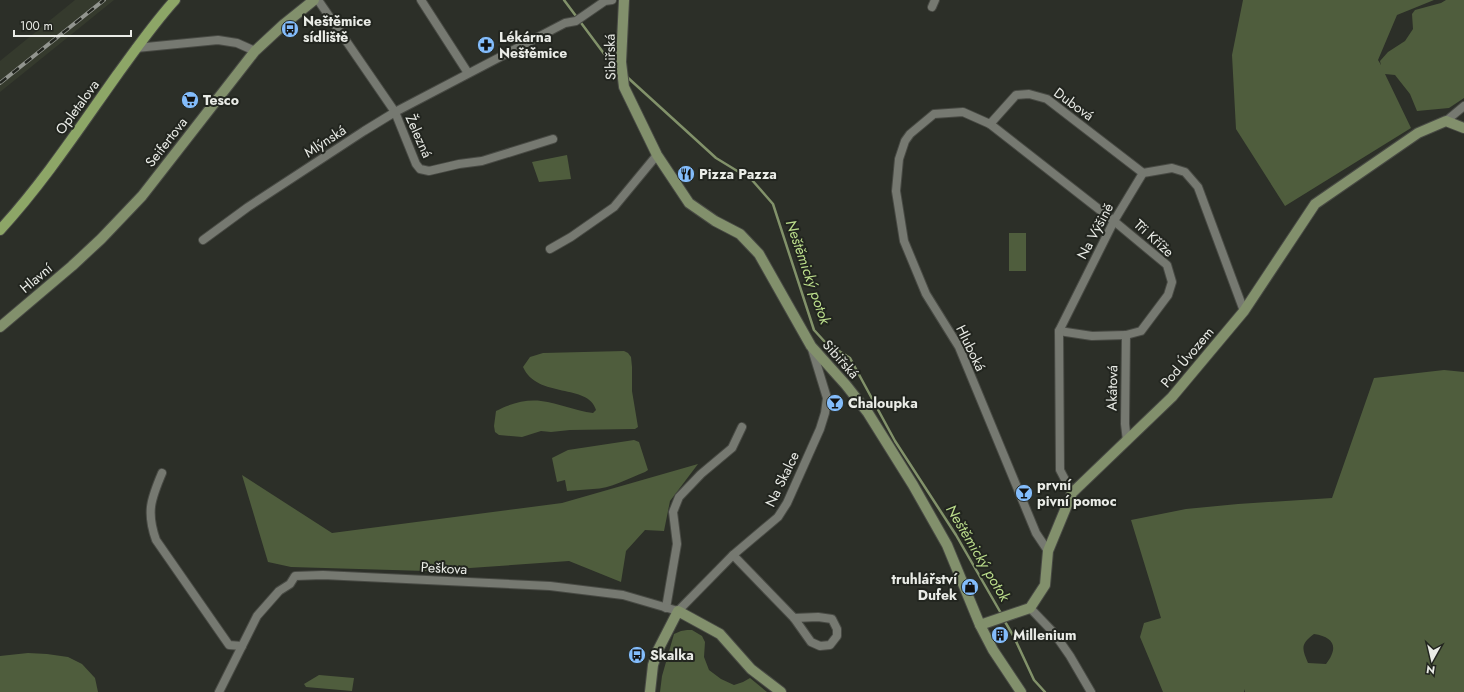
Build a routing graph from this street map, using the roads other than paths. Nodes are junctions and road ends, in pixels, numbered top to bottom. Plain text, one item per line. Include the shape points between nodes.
1 (175, 0) edge
2 (314, 0) edge
3 (318, 0) edge
4 (421, 0) edge
5 (612, 0) edge
6 (624, 0) edge
7 (136, 48) junction
8 (254, 51) junction
9 (468, 73) junction
10 (1464, 106) edge
11 (394, 112) junction
12 (1446, 121) junction
13 (990, 124) junction
14 (1464, 128) edge
15 (553, 139) dead end
16 (657, 154) junction
17 (1143, 173) junction
18 (1114, 220) junction
19 (0, 230) edge
20 (203, 240) dead end
21 (550, 249) dead end
22 (72, 266) joint
23 (1244, 311) junction
24 (0, 327) edge
25 (1059, 331) junction
26 (1126, 335) junction
27 (811, 346) junction
28 (742, 427) dead end
29 (1127, 441) junction
30 (162, 473) dead end
31 (1072, 493) junction
32 (1048, 551) junction
33 (733, 555) junction
34 (666, 608) junction
35 (1030, 608) junction
36 (678, 611) junction
37 (794, 618) junction
38 (980, 625) junction
39 (242, 646) junction
40 (219, 692) edge
41 (650, 692) edge
42 (781, 692) edge
43 (1020, 692) edge
44 (1091, 692) edge

1 - 7 main road, Opletalova
2 - 8 street, Seifertova
3 - 11 street, Železná
4 - 9 street
5 - 9 street, Mlýnská via 605,1 579,19 565,23
6 - 16 street, Sibiřská via 621,66 624,87
7 - 8 street via 218,40 237,43
7 - 19 main road, Opletalova via 56,160
8 - 22 street, Seifertova via 142,196
9 - 11 street, Mlýnská
10 - 12 street
11 - 15 street, Železná via 416,164 420,169 429,172 482,161
11 - 20 street, Mlýnská via 248,207
12 - 14 street
12 - 23 street, Pod Úvozem via 1418,133 1315,204
13 - 17 street, Dubová via 1016,95 1029,94 1047,99
13 - 18 street
13 - 32 street, Hluboká via 963,112 934,114 905,141 900,156 896,191 904,241 926,294 959,347 1036,533
16 - 21 street via 614,207
16 - 27 street, Sibiřská via 688,203 740,234 759,254
17 - 18 street, Na Výšině
17 - 23 street via 1172,168 1185,172 1198,187
18 - 25 street, Na Výšině
18 - 26 street, Tři Kříže via 1167,265 1172,282 1168,295 1141,331
22 - 24 street, Hlavní
23 - 29 street, Pod Úvozem via 1172,397
25 - 26 street, Tři Kříže via 1092,336
25 - 31 street, Na Výšině via 1060,470
26 - 29 street, Akátová
27 - 33 street, Na Skalce via 827,398 820,430 787,504 778,517
27 - 38 street, Sibiřská via 846,384 868,413 913,485 947,544
28 - 34 street via 732,448 701,474 679,498 673,512 676,544
29 - 31 street, Pod Úvozem
30 - 39 street via 152,497 150,516 156,540 229,645
31 - 32 street, Pod Úvozem
32 - 35 street, Pod Úvozem via 1045,585
33 - 36 street, Na Skalce
33 - 37 street
34 - 36 street, Peškova
34 - 39 street, Peškova via 623,595 550,586 323,575 295,576 257,616
35 - 38 street
35 - 44 street via 1054,633
36 - 41 street via 658,650 653,665
36 - 42 street via 720,634 751,669
37 - 37 street via 811,642 820,646 830,645 837,636 832,619
38 - 43 street, Sibiřská via 992,650
39 - 40 street, Peškova

